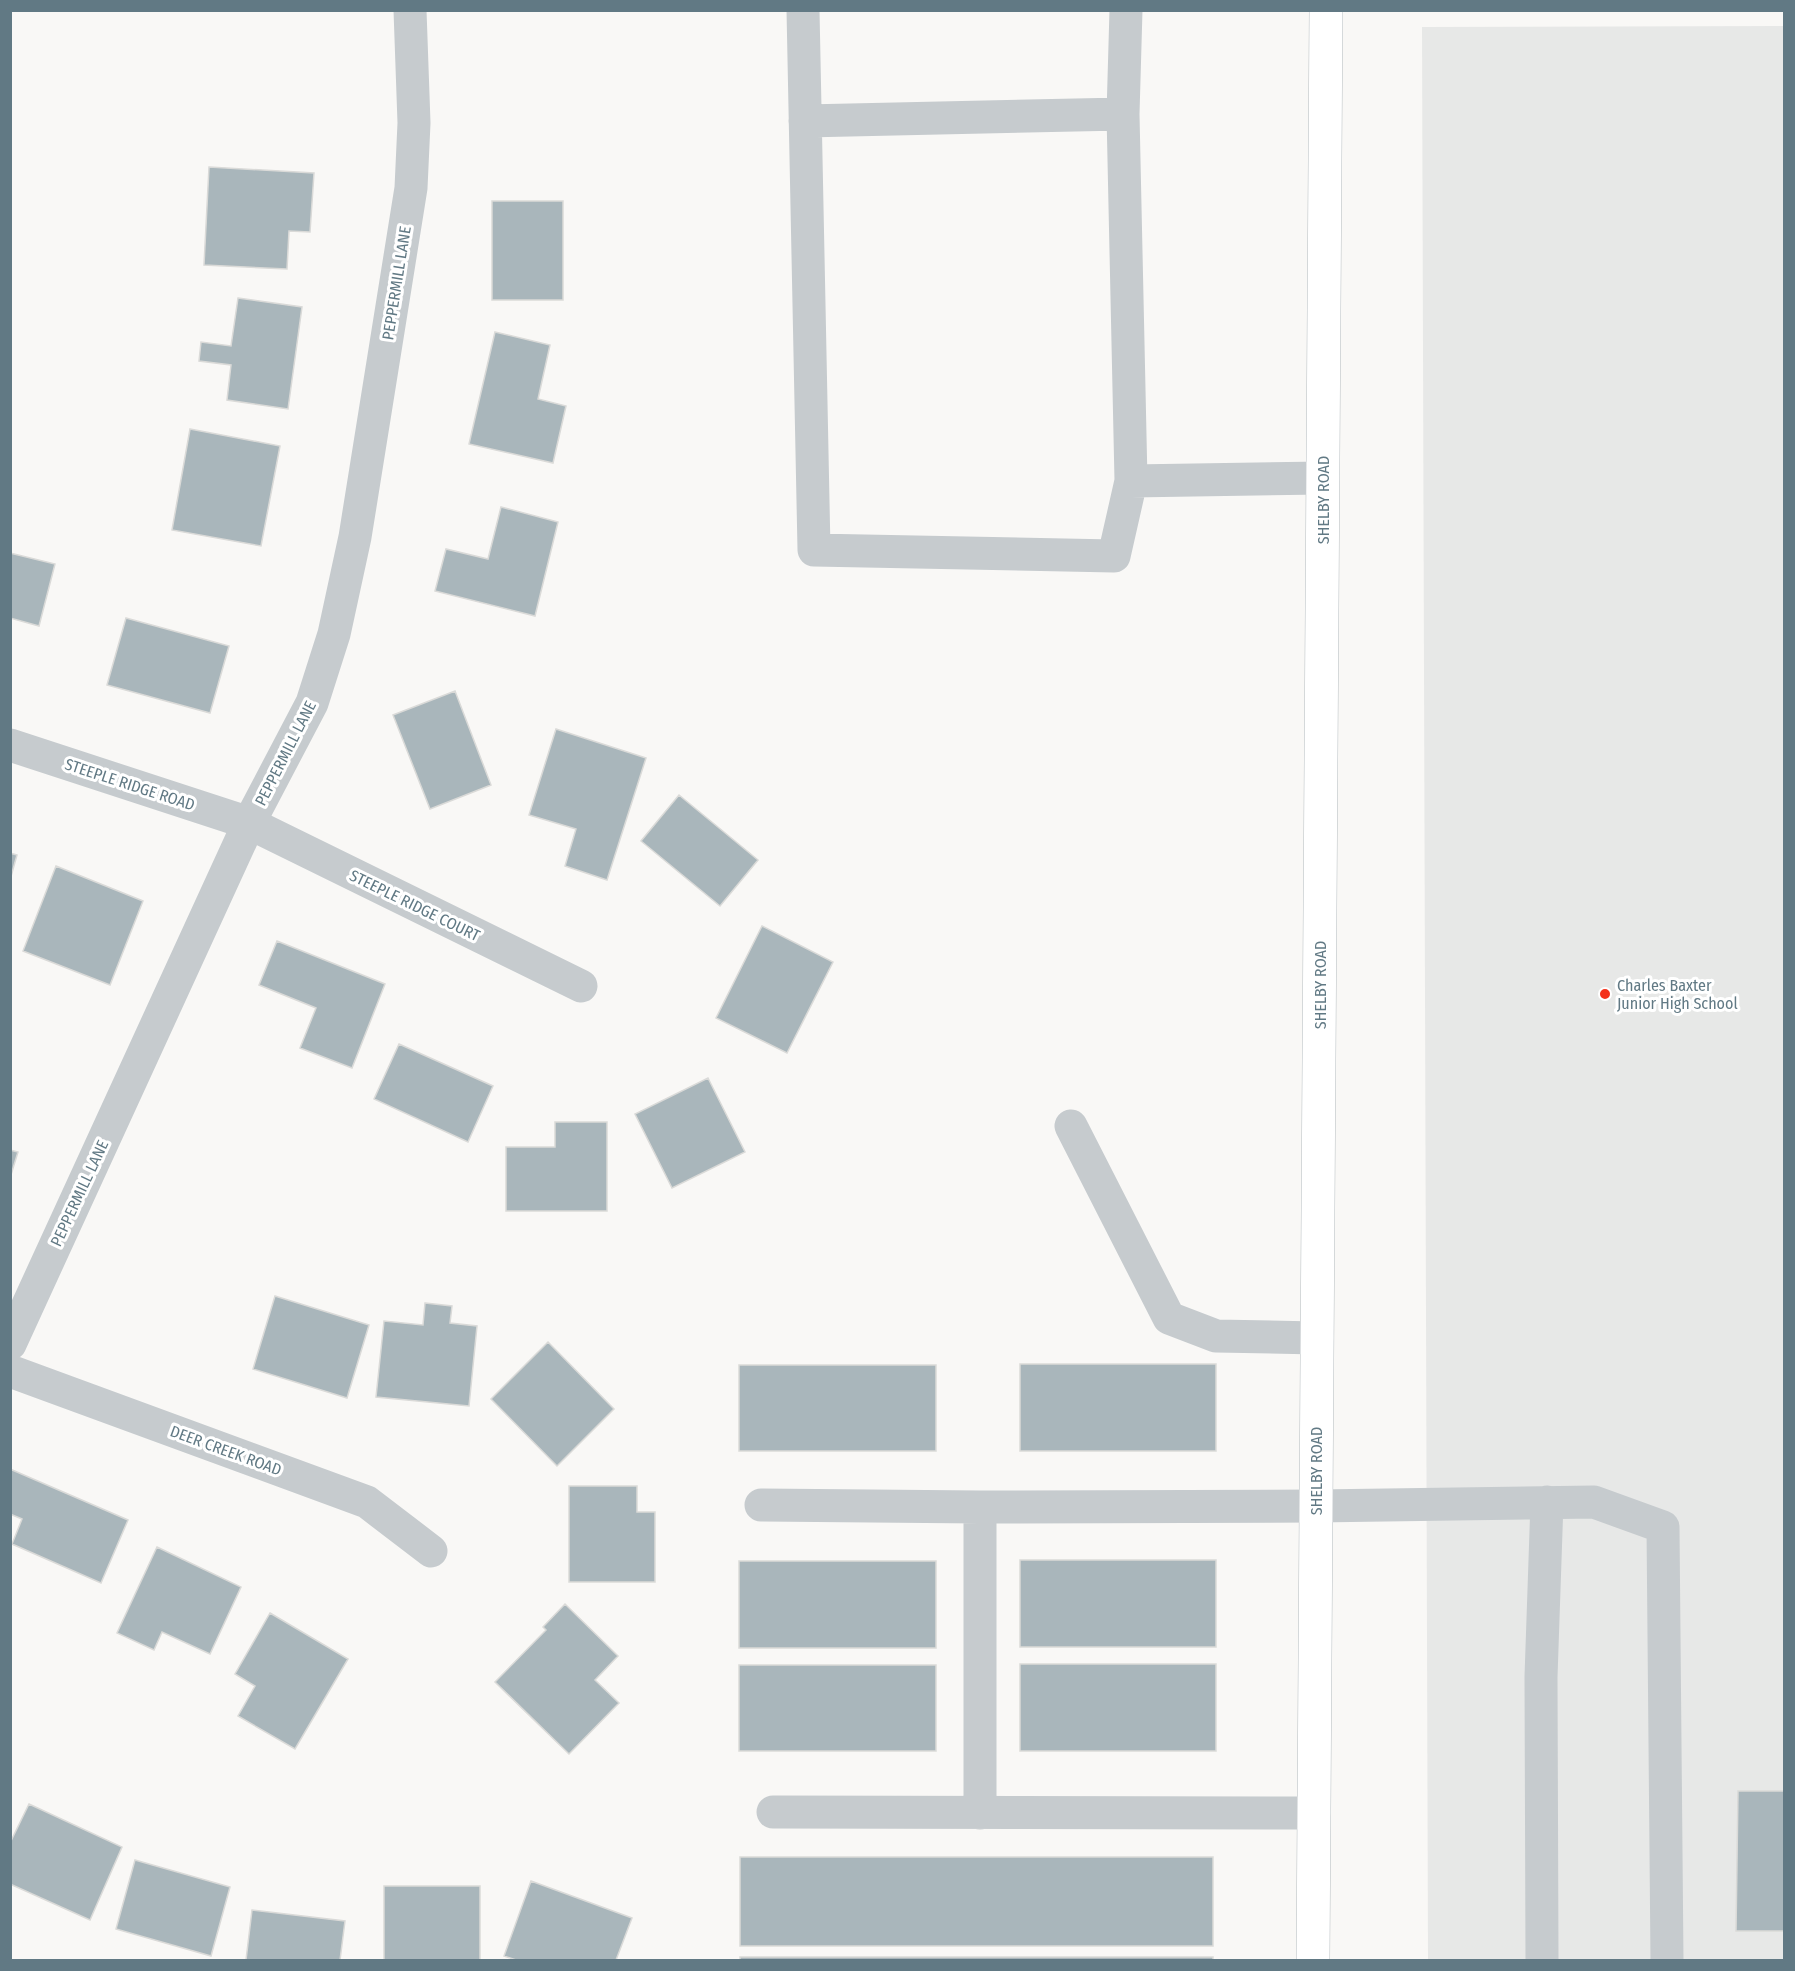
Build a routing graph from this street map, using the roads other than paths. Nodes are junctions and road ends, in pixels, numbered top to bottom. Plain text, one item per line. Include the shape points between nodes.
1 (410, 10) edge
2 (803, 10) edge
3 (1126, 10) edge
4 (1326, 10) edge
5 (1123, 114) junction
6 (806, 121) junction
7 (1323, 478) junction
8 (1131, 481) junction
9 (10, 745) edge
10 (249, 823) junction
11 (581, 986) dead end
12 (1071, 1126) dead end
13 (1317, 1338) junction
14 (10, 1344) edge
15 (10, 1371) edge
16 (1547, 1503) junction
17 (760, 1505) dead end
18 (1316, 1506) junction
19 (980, 1507) junction
20 (431, 1551) dead end
21 (773, 1812) dead end
22 (980, 1813) junction
23 (1314, 1813) junction
24 (1313, 1960) edge
25 (1542, 1960) edge
26 (1667, 1960) edge

1 - 10 street, PEPPERMILL LANE via 414,123 411,188 355,537 334,634 312,703
2 - 6 street
3 - 5 street
4 - 7 main road, SHELBY ROAD
5 - 6 street
5 - 8 street
6 - 8 street via 814,550 1114,556
7 - 8 street
7 - 13 main road, SHELBY ROAD
9 - 10 street, STEEPLE RIDGE ROAD
10 - 11 street, STEEPLE RIDGE COURT
10 - 14 street, PEPPERMILL LANE
12 - 13 street via 1169,1318 1216,1336
13 - 18 main road, SHELBY ROAD
15 - 20 street, DEER CREEK ROAD via 367,1502
16 - 18 street
16 - 25 street via 1541,1677
16 - 26 street via 1594,1502 1663,1527
17 - 19 street
18 - 19 street
18 - 23 main road, SHELBY ROAD
19 - 22 street
21 - 22 street
22 - 23 street
23 - 24 main road, SHELBY ROAD

